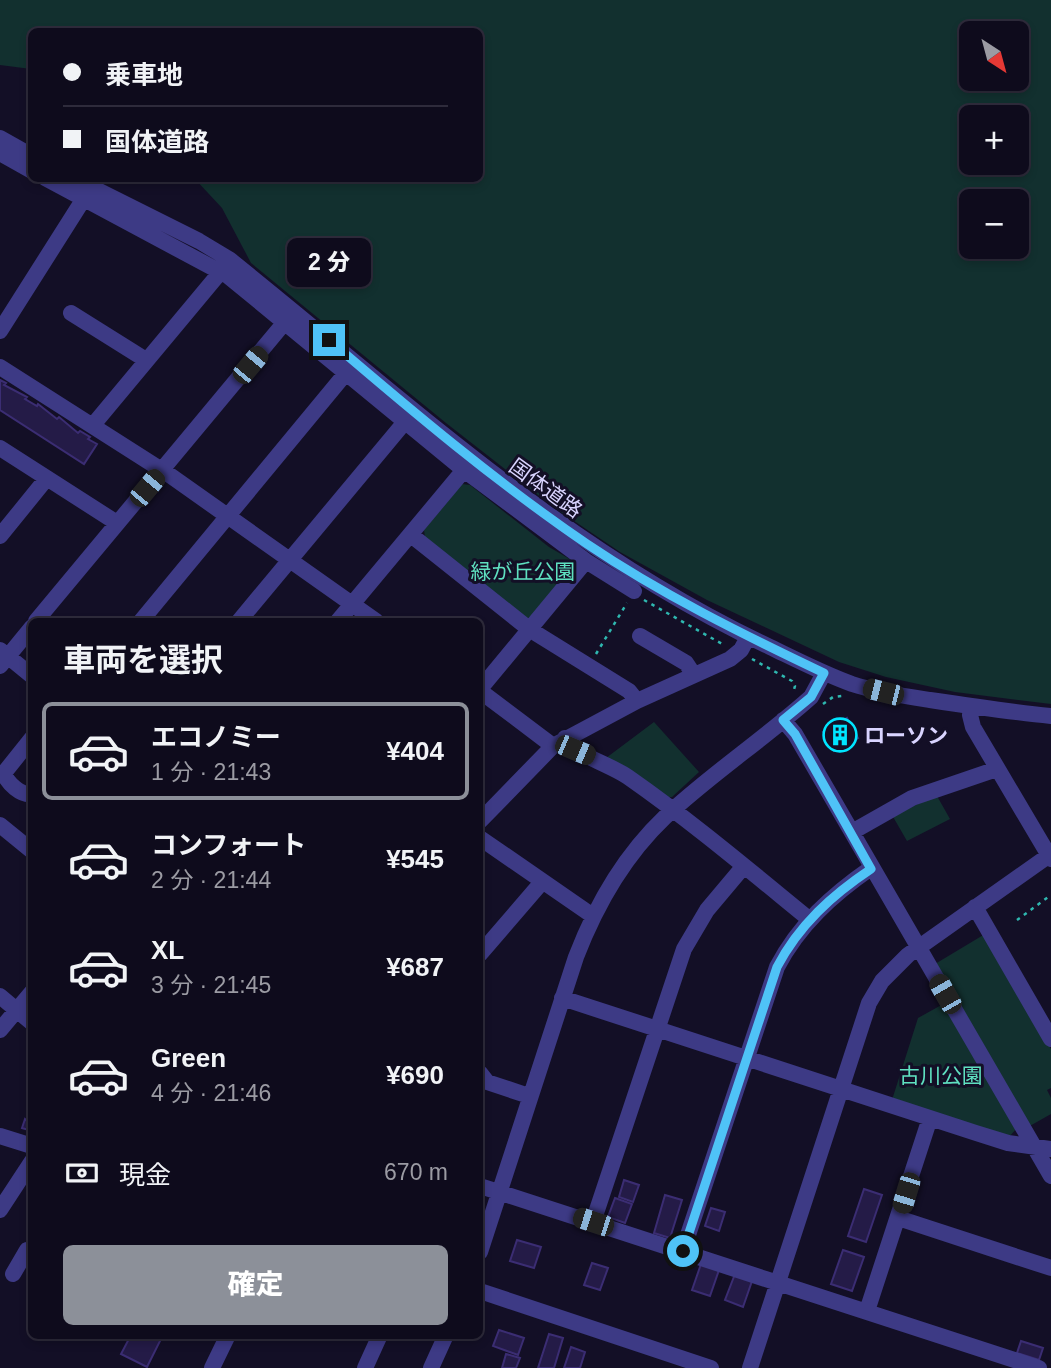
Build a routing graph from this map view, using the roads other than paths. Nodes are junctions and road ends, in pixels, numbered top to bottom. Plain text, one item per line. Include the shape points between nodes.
1 (0, 138) edge
2 (0, 153) edge
3 (28, 154) edge
4 (28, 169) edge
5 (52, 182) edge
6 (81, 182) edge
7 (83, 200) junction
8 (225, 265) junction
9 (71, 313) dead end
10 (290, 317) junction
11 (0, 331) edge
12 (145, 360) junction
13 (0, 367) edge
14 (346, 373) junction
15 (404, 423) junction
16 (93, 425) junction
17 (0, 448) edge
18 (162, 470) junction
19 (464, 470) junction
20 (47, 478) junction
21 (228, 517) junction
22 (117, 523) junction
23 (411, 535) junction
24 (0, 536) edge
25 (290, 560) junction
26 (586, 561) junction
27 (633, 592) road end
28 (352, 605) junction
29 (38, 618) edge
30 (144, 618) edge
31 (242, 618) edge
32 (341, 618) edge
33 (372, 618) edge
34 (529, 629) junction
35 (28, 631) edge
36 (640, 636) dead end
37 (748, 637) junction
38 (3, 658) edge
39 (824, 673) junction
40 (28, 674) edge
41 (694, 675) junction
42 (483, 686) edge
43 (483, 692) edge
44 (637, 701) junction
45 (972, 706) junction
46 (1051, 716) edge
47 (783, 720) junction
48 (559, 742) junction
49 (28, 743) edge
50 (997, 769) junction
51 (28, 794) edge
52 (674, 809) junction
53 (483, 818) edge
54 (0, 825) edge
55 (852, 832) junction
56 (483, 840) edge
57 (28, 848) edge
58 (1050, 856) edge
59 (744, 866) junction
60 (871, 869) junction
61 (542, 882) junction
62 (975, 907) junction
63 (593, 916) junction
64 (809, 919) junction
65 (918, 947) junction
66 (483, 951) edge
67 (0, 996) edge
68 (28, 996) edge
69 (562, 998) junction
70 (16, 1010) junction
71 (28, 1020) edge
72 (656, 1029) junction
73 (0, 1030) edge
74 (1051, 1039) edge
75 (746, 1058) junction
76 (483, 1077) edge
77 (839, 1089) junction
78 (529, 1096) junction
79 (930, 1118) junction
80 (0, 1136) edge
81 (28, 1145) edge
82 (1034, 1147) junction
83 (1051, 1149) edge
84 (28, 1167) edge
85 (1051, 1176) edge
86 (483, 1186) edge
87 (499, 1192) junction
88 (0, 1210) edge
89 (898, 1218) junction
90 (593, 1222) junction
91 (483, 1243) edge
92 (683, 1251) junction
93 (1051, 1268) edge
94 (778, 1282) junction
95 (483, 1292) edge
96 (867, 1311) junction
97 (226, 1339) edge
98 (378, 1339) edge
99 (444, 1339) edge
100 (1035, 1367) edge
101 (212, 1368) edge
102 (365, 1368) edge
103 (431, 1368) edge
104 (711, 1368) edge
105 (750, 1368) edge

1 - 3 street
2 - 4 street
5 - 7 street
6 - 8 street via 199,241
7 - 8 street
7 - 11 street
8 - 10 street
8 - 12 street
9 - 12 street
10 - 14 street
10 - 18 street
10 - 37 street, 国体道路 via 588,544
12 - 16 street
13 - 16 street
14 - 15 street
14 - 21 street
15 - 19 street
15 - 25 street
16 - 18 street
17 - 20 street
18 - 21 street
18 - 22 street
19 - 23 street
19 - 26 street
20 - 22 street
20 - 24 street
21 - 25 street
21 - 30 street
22 - 29 street
23 - 28 street
23 - 34 street
25 - 28 street
25 - 31 street
26 - 27 street
26 - 34 street
28 - 32 street
28 - 33 street
34 - 42 street
34 - 44 street via 629,691
35 - 38 street
36 - 41 street via 686,663
37 - 39 street, 国体道路
37 - 41 street via 730,659
38 - 40 street
39 - 45 street, 国体道路 via 883,692
39 - 47 street via 811,697
41 - 44 street
43 - 48 street
44 - 48 street
45 - 46 street, 国体道路
45 - 50 street via 973,727
47 - 52 street
47 - 55 street
48 - 52 street via 612,766
48 - 53 street
49 - 51 street via 4,773
50 - 55 street via 912,798
50 - 58 street
52 - 59 street
52 - 63 street via 627,860
54 - 57 street
55 - 60 street
56 - 61 street
58 - 62 street
59 - 64 street
59 - 72 street via 692,934
60 - 64 street
60 - 65 street
61 - 63 street
61 - 66 street
62 - 65 street
62 - 74 street
63 - 69 street
64 - 75 street via 777,967
65 - 77 street via 891,971 869,1003
65 - 82 street
67 - 70 street
68 - 70 street
69 - 72 street
69 - 78 street
70 - 71 street
70 - 73 street
72 - 75 street
72 - 90 street
75 - 77 street
75 - 92 street
76 - 78 street
77 - 79 street
77 - 94 street
78 - 87 street
79 - 82 street
79 - 89 street
80 - 81 street
82 - 83 street
82 - 85 street
84 - 88 street
86 - 87 street
87 - 90 street
87 - 91 street
89 - 93 street
89 - 96 street
90 - 92 street
92 - 94 street
94 - 96 street
94 - 105 street
95 - 104 street
96 - 100 street
97 - 101 street
98 - 102 street
99 - 103 street

